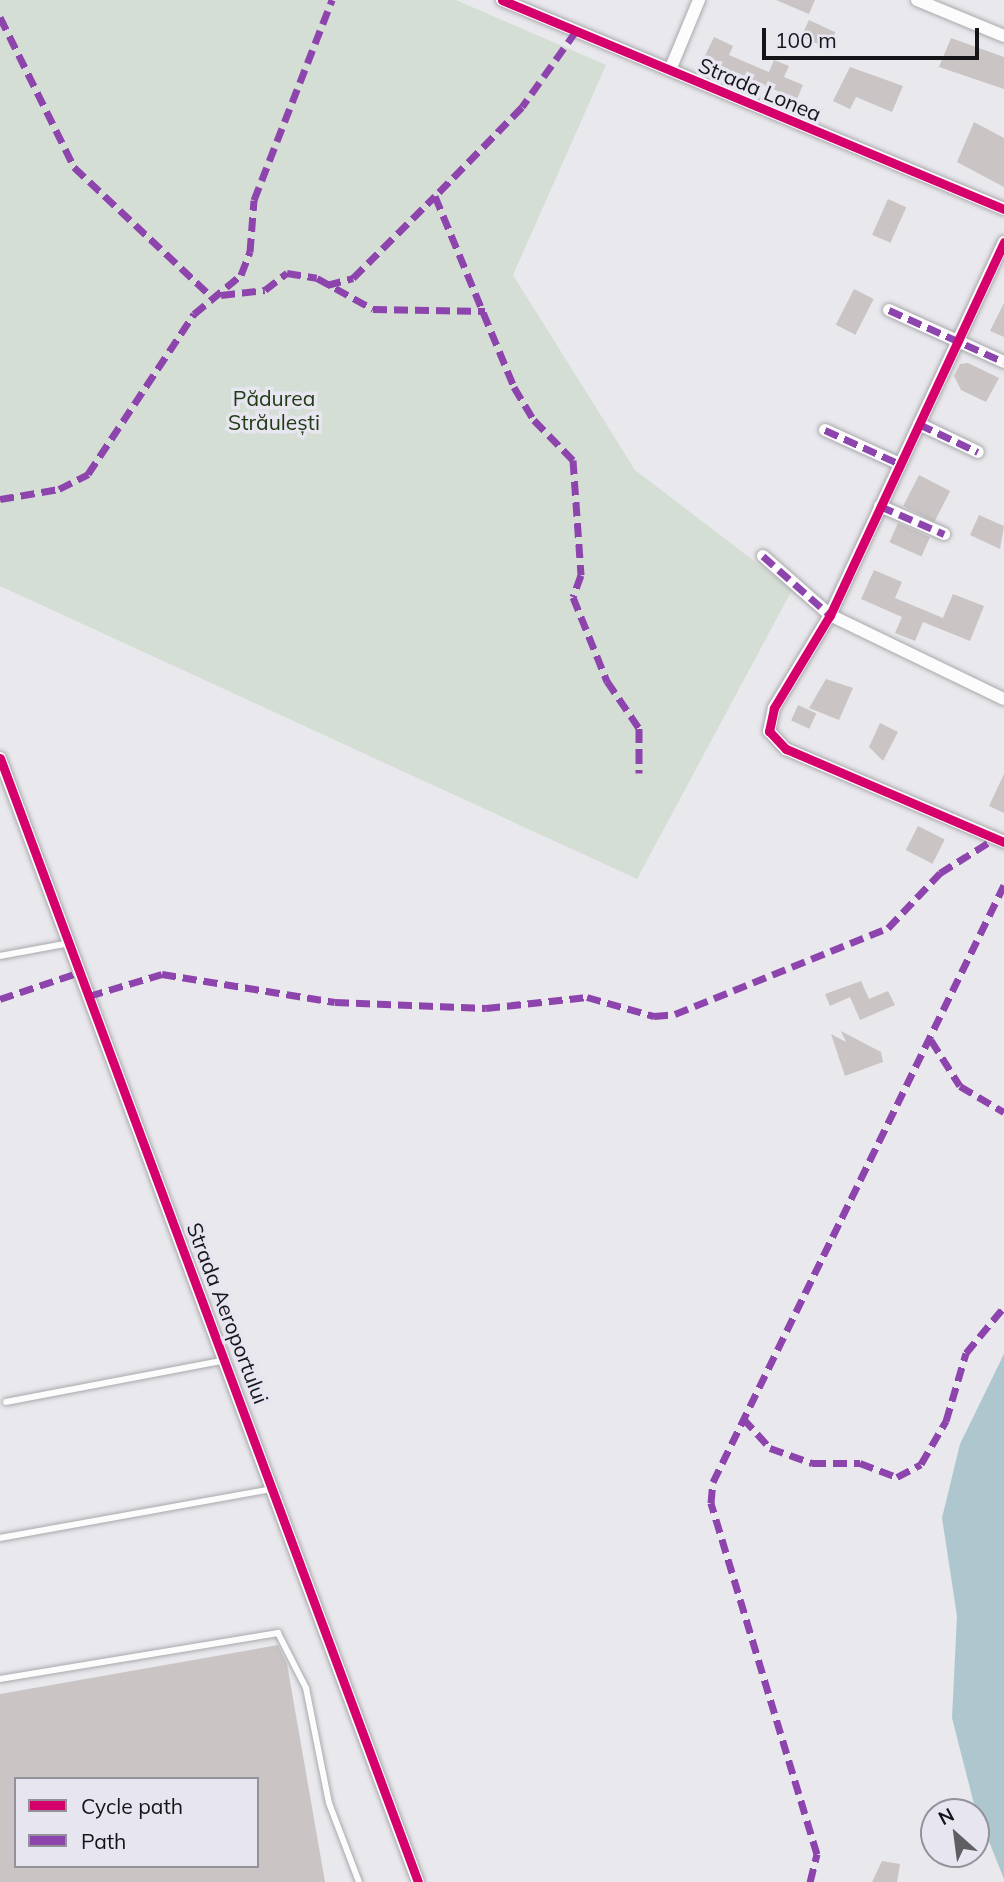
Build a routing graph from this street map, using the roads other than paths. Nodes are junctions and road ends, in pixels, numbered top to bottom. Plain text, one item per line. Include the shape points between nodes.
1 (502, 0) edge
2 (699, 0) edge
3 (917, 0) edge
4 (1004, 36) edge
5 (670, 70) junction
6 (1004, 209) edge
7 (1004, 242) edge
8 (889, 310) dead end
9 (957, 342) junction
10 (1004, 362) edge
11 (919, 424) junction
12 (825, 430) dead end
13 (978, 452) dead end
14 (900, 464) junction
15 (880, 506) junction
16 (944, 534) dead end
17 (763, 556) dead end
18 (830, 615) junction
19 (1004, 699) edge
20 (0, 758) edge
21 (1004, 842) edge
22 (70, 943) junction
23 (0, 956) edge
24 (228, 1360) junction
25 (6, 1402) dead end
26 (275, 1488) junction
27 (0, 1538) edge
28 (0, 1679) edge
29 (359, 1882) edge
30 (418, 1882) edge

1 - 5 street, Strada Lonea
2 - 5 street
3 - 4 street
5 - 6 street, Strada Lonea
7 - 9 street
8 - 9 street
9 - 10 street
9 - 11 street
11 - 13 street
11 - 14 street
12 - 14 street
14 - 15 street
15 - 16 street
15 - 18 street
17 - 18 street
18 - 19 street
18 - 21 street via 774,708 769,731 775,740
20 - 22 street, Strada Aeroportului
22 - 23 lane
22 - 24 street, Strada Aeroportului
24 - 25 lane
24 - 26 street, Strada Aeroportului
26 - 27 lane
26 - 30 street, Strada Aeroportului
28 - 29 lane via 278,1633 306,1688 329,1802

